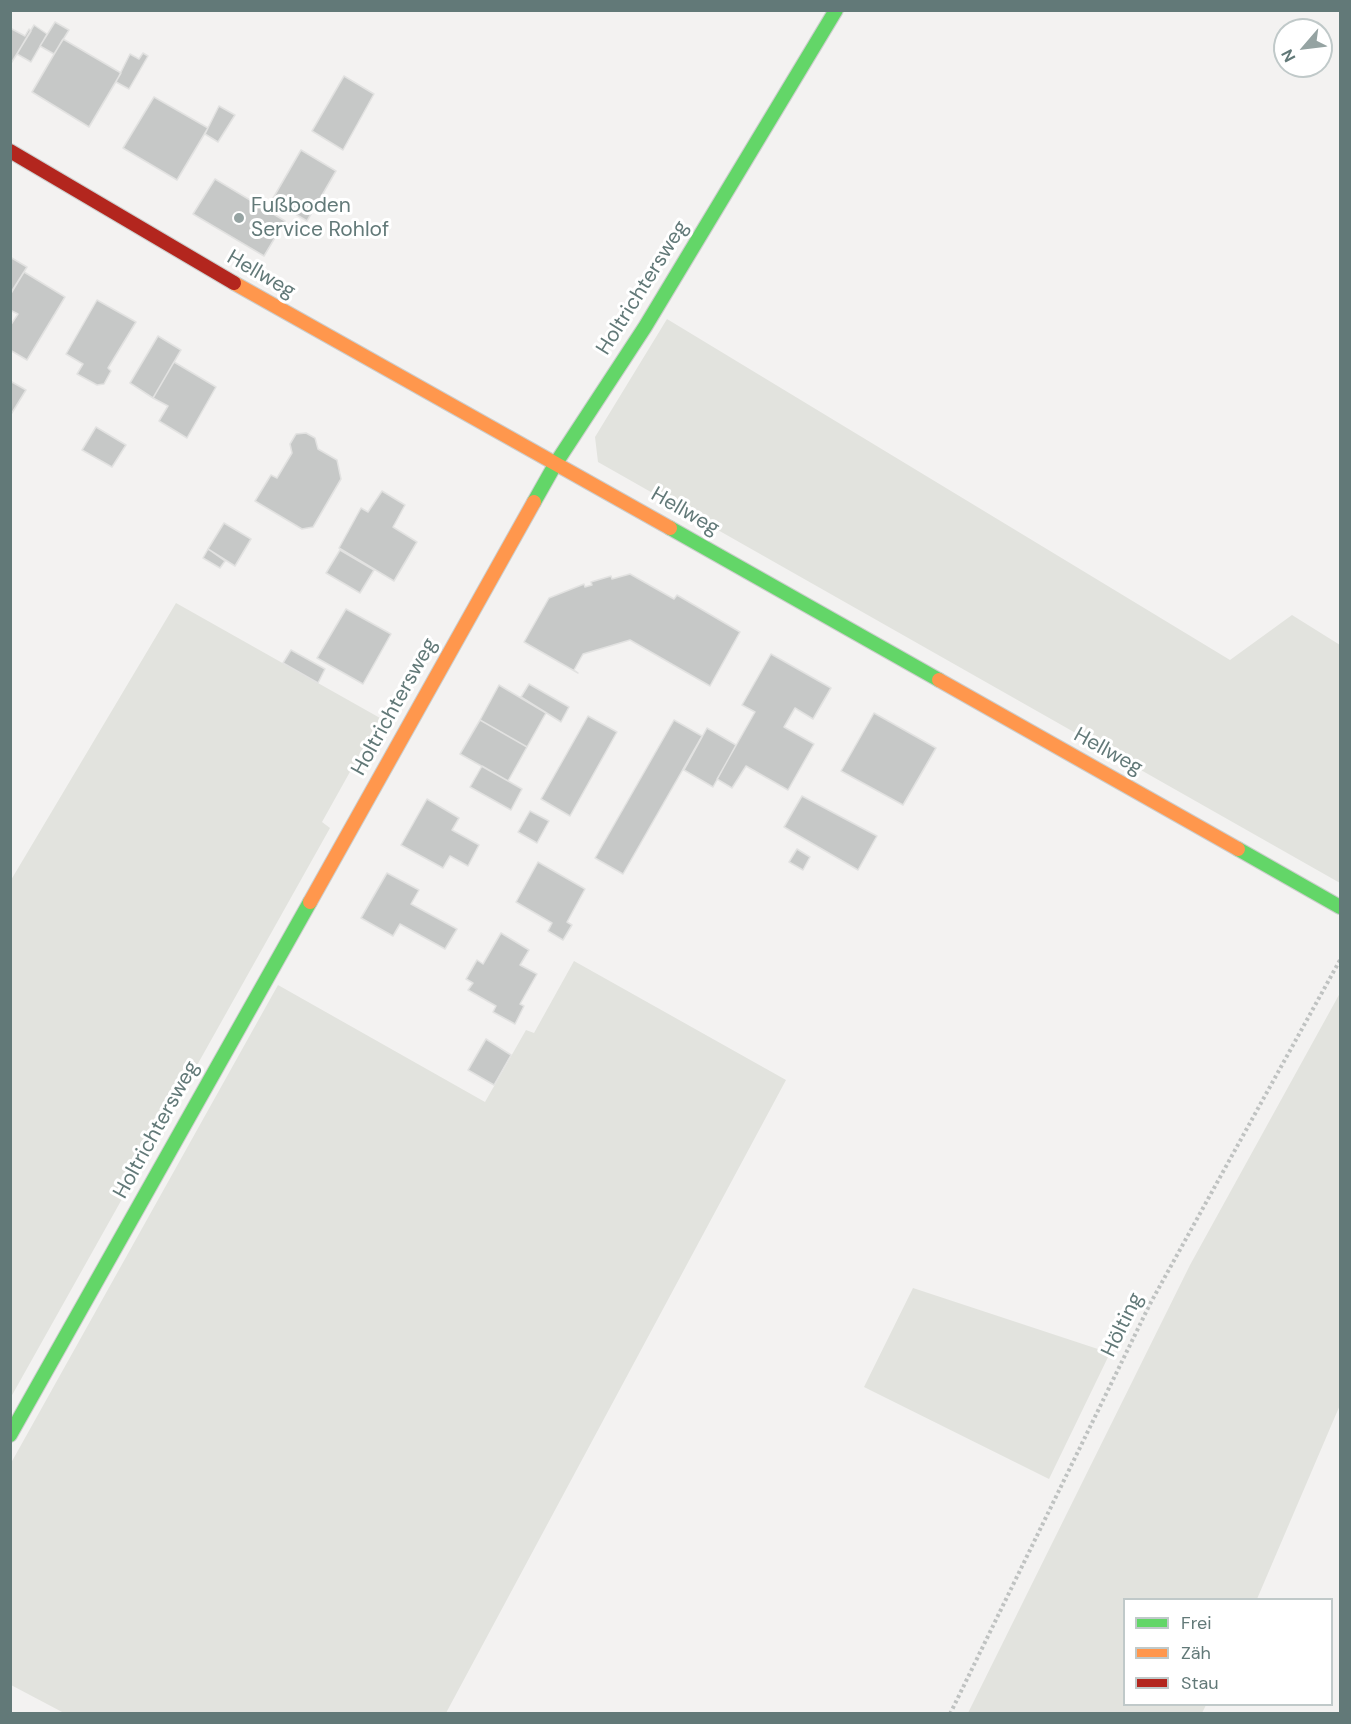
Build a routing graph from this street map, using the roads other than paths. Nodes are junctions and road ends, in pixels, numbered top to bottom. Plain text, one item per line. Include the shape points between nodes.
1 (836, 10) edge
2 (10, 151) edge
3 (556, 463) junction
4 (1341, 907) edge
5 (10, 1435) edge

1 - 3 street, Holtrichtersweg via 645,327
2 - 3 street, Hellweg via 285,313
3 - 4 street, Hellweg
3 - 5 street, Holtrichtersweg

